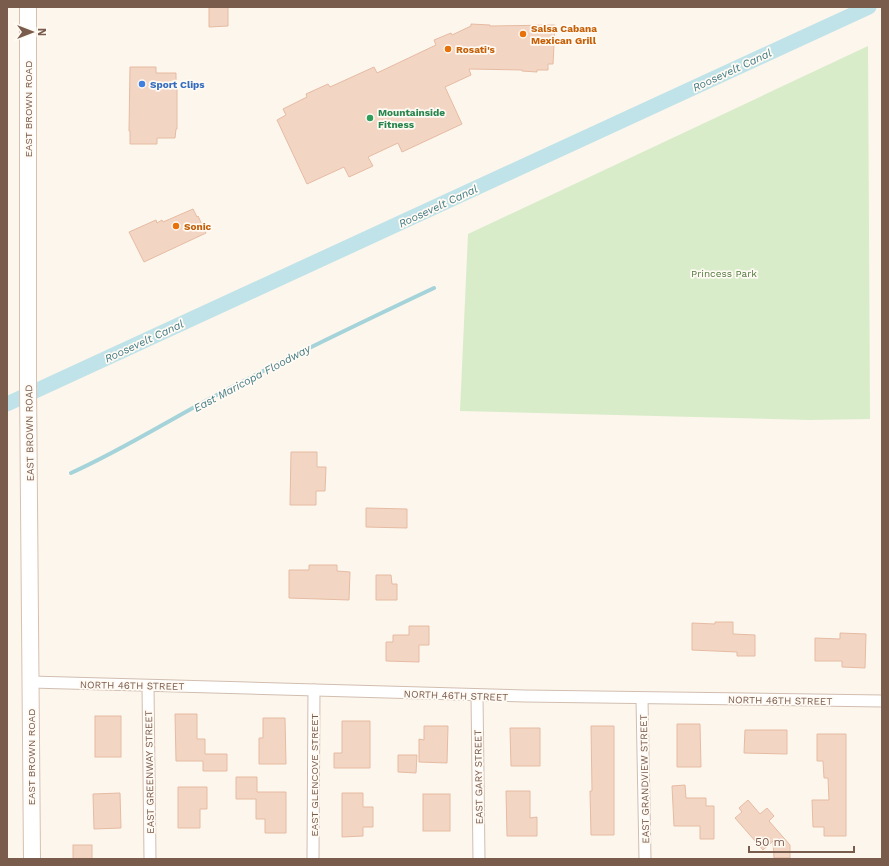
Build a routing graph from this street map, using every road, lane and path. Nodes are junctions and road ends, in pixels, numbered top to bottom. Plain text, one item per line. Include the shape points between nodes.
1 (28, 7) edge
2 (31, 682) junction
3 (148, 686) junction
4 (314, 690) junction
5 (477, 695) junction
6 (642, 699) junction
7 (882, 701) edge
8 (32, 859) edge
9 (150, 859) edge
10 (314, 859) edge
11 (479, 859) edge
12 (645, 859) edge

1 - 2 main road, EAST BROWN ROAD
2 - 3 street, NORTH 46TH STREET
2 - 8 main road, EAST BROWN ROAD
3 - 4 street, NORTH 46TH STREET
3 - 9 street, EAST GREENWAY STREET
4 - 5 street, NORTH 46TH STREET
4 - 10 street, EAST GLENCOVE STREET
5 - 6 street, NORTH 46TH STREET
5 - 11 street, EAST GARY STREET
6 - 7 street, NORTH 46TH STREET
6 - 12 street, EAST GRANDVIEW STREET

